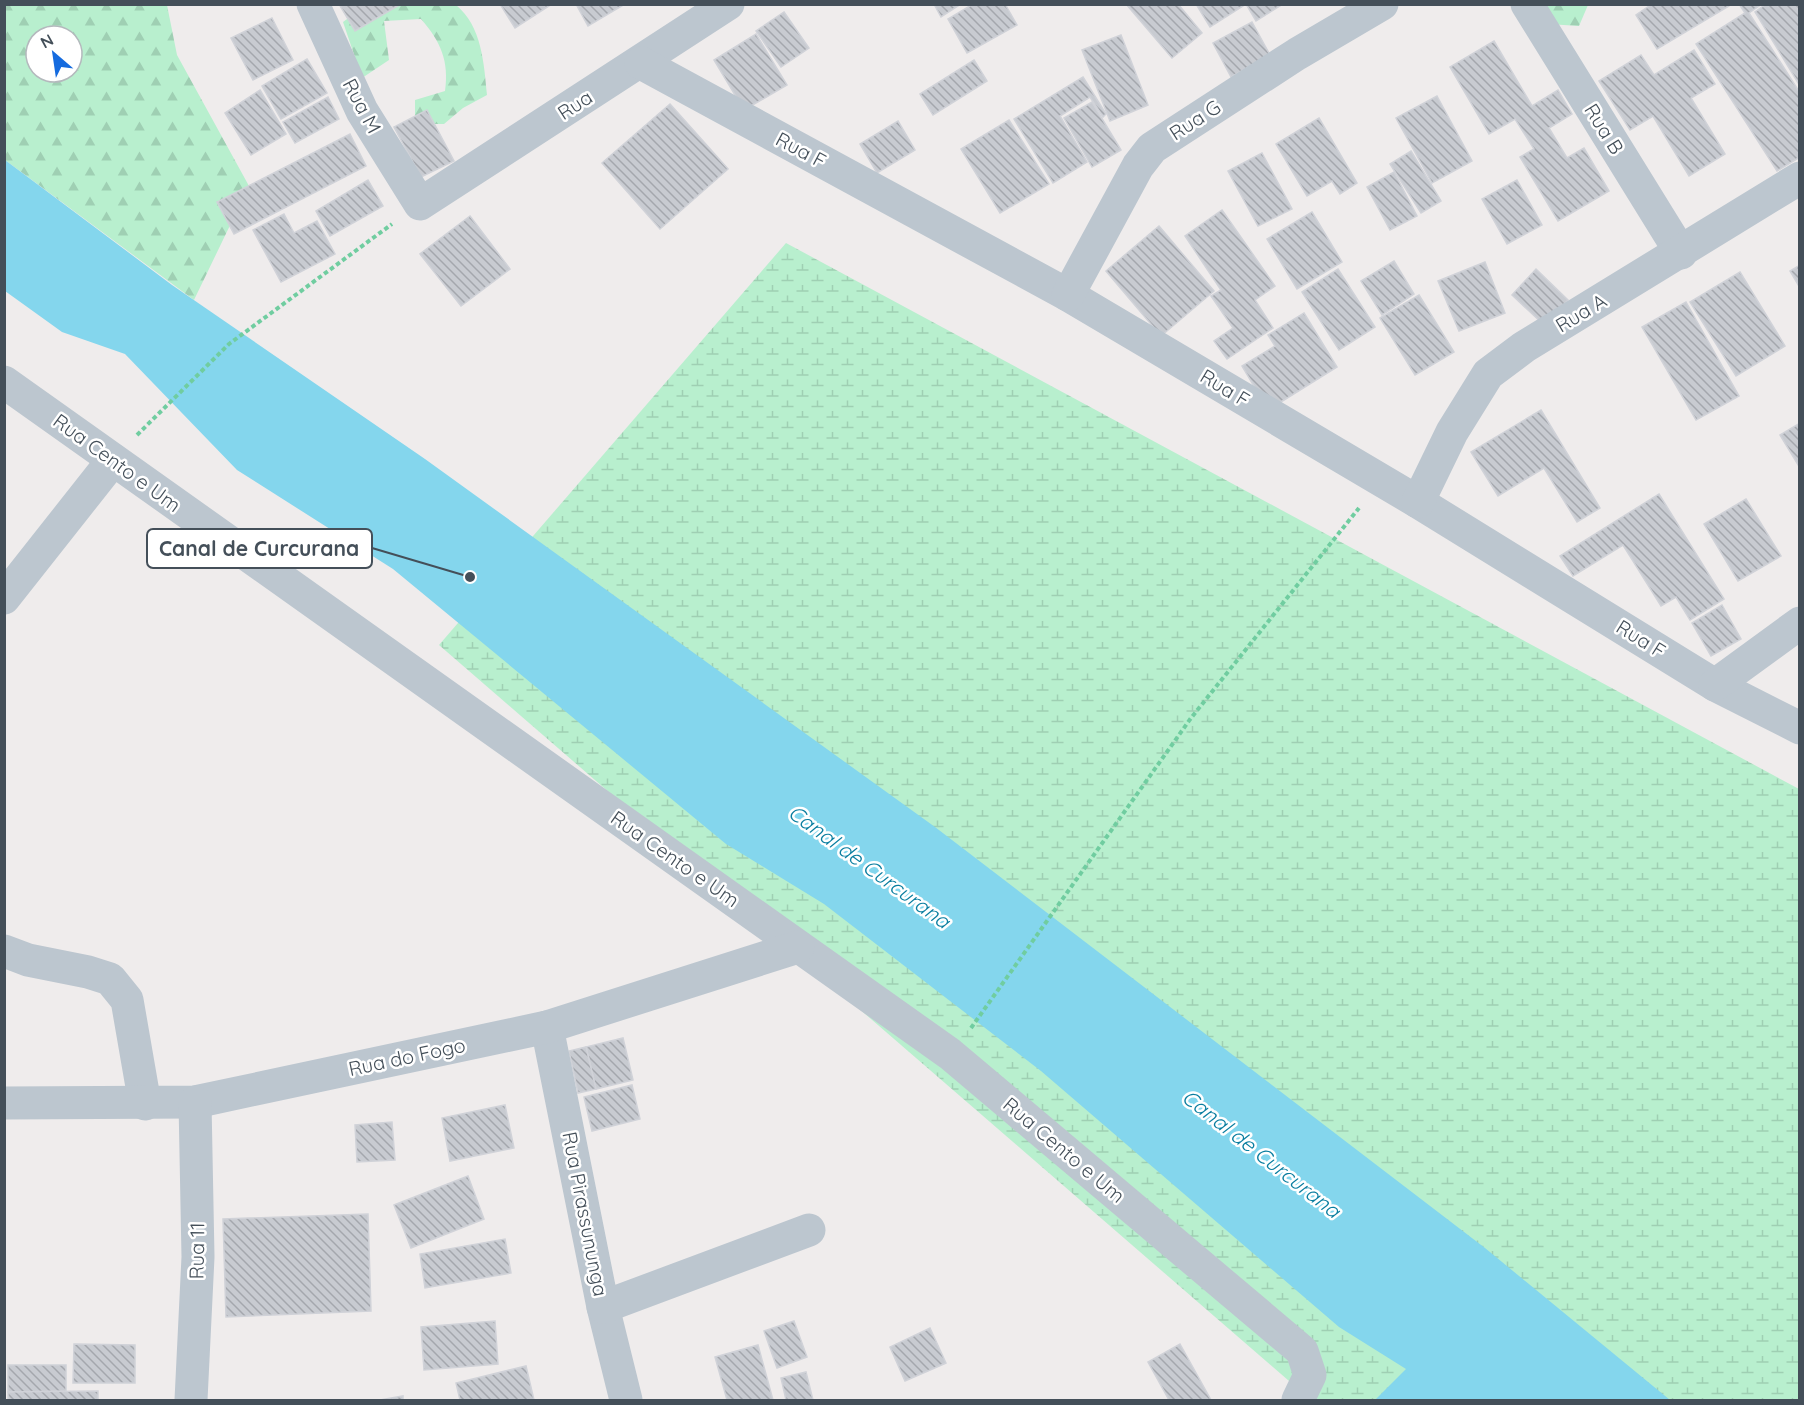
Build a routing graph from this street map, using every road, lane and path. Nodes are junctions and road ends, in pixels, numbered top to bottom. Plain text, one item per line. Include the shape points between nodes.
1 (313, 4) edge
2 (728, 4) edge
3 (1382, 4) edge
4 (1527, 4) edge
5 (641, 63) junction
6 (1800, 178) edge
7 (420, 204) junction
8 (1681, 253) junction
9 (1068, 295) junction
10 (4, 382) edge
11 (155, 416) dead end
12 (113, 460) junction
13 (1380, 480) junction
14 (1418, 502) junction
15 (4, 597) edge
16 (1800, 623) edge
17 (1715, 685) junction
18 (1800, 728) edge
19 (798, 946) junction
20 (4, 951) edge
21 (547, 1027) junction
22 (971, 1028) dead end
23 (195, 1102) junction
24 (4, 1103) edge
25 (145, 1104) junction
26 (809, 1230) dead end
27 (603, 1307) junction
28 (1304, 1388) edge
29 (191, 1401) edge
30 (626, 1401) edge

1 - 7 street, Rua M via 362,111
2 - 5 street, Rua
3 - 9 street, Rua G via 1152,148 1138,166
4 - 8 street, Rua B
5 - 7 street, Rua
5 - 9 street, Rua F
6 - 8 street, Rua A
7 - 11 path via 253,324
8 - 14 street, Rua A via 1524,347 1488,374 1452,432
9 - 13 street, Rua F
10 - 12 street, Rua Cento e Um
12 - 15 street
12 - 19 street, Rua Cento e Um
13 - 14 street, Rua F
13 - 22 path via 1191,718
14 - 17 street, Rua F
16 - 17 street
17 - 18 street, Rua F
19 - 21 street, Rua do Fogo
19 - 28 street, Rua Cento e Um via 959,1062 1302,1351
20 - 25 street via 110,979 127,1000
21 - 23 street, Rua do Fogo
21 - 27 street, Rua Pirassununga
23 - 25 street, Rua do Fogo
23 - 29 street, Rua 11 via 198,1257
24 - 25 street, Rua do Fogo
26 - 27 street
27 - 30 street, Rua Pirassununga

